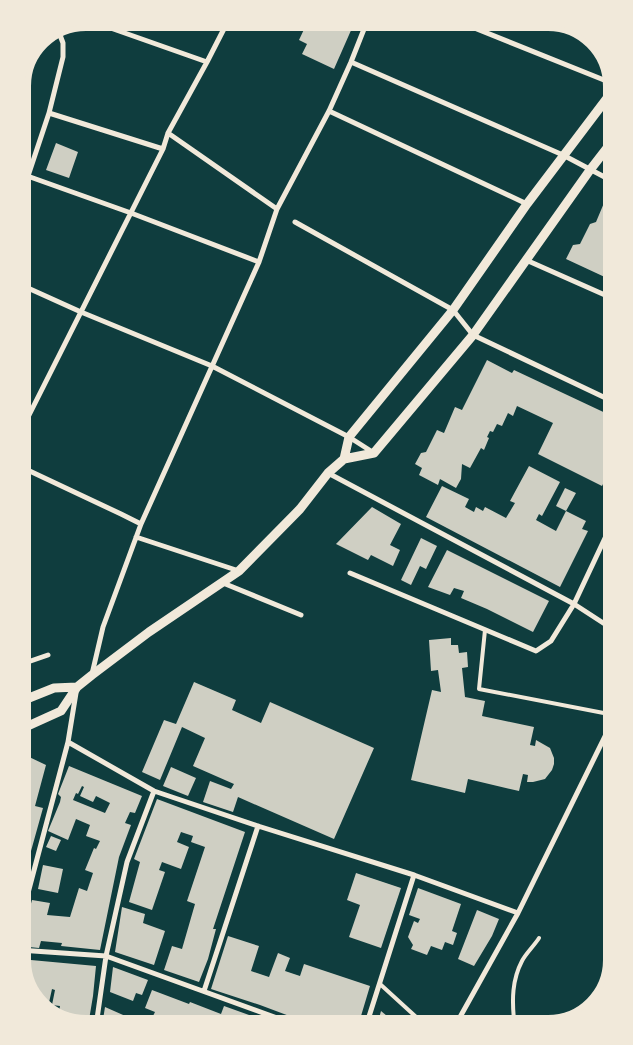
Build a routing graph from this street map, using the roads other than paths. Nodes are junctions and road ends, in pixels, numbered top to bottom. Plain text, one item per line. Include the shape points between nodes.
1 (111, 28) edge
2 (224, 28) edge
3 (364, 28) edge
4 (474, 28) edge
5 (59, 34) edge
6 (207, 62) junction
7 (351, 62) junction
8 (605, 80) edge
9 (606, 99) edge
10 (329, 111) junction
11 (49, 113) junction
12 (168, 133) junction
13 (163, 149) junction
14 (606, 149) edge
15 (563, 155) junction
16 (590, 170) junction
17 (28, 176) joint
18 (606, 178) edge
19 (527, 204) junction
20 (277, 209) junction
21 (132, 213) junction
22 (295, 222) dead end
23 (526, 260) junction
24 (258, 262) junction
25 (28, 288) edge
26 (606, 295) edge
27 (454, 310) junction
28 (81, 312) junction
29 (473, 335) junction
30 (212, 366) junction
31 (606, 398) edge
32 (28, 417) edge
33 (349, 437) junction
34 (374, 453) junction
35 (344, 459) junction
36 (28, 470) edge
37 (328, 473) junction
38 (141, 524) junction
39 (136, 537) junction
40 (606, 537) edge
41 (239, 571) junction
42 (350, 573) dead end
43 (222, 583) junction
44 (574, 604) junction
45 (301, 615) dead end
46 (606, 625) edge
47 (484, 630) junction
48 (48, 655) dead end
49 (28, 662) edge
50 (92, 675) junction
51 (77, 687) junction
52 (28, 698) edge
53 (606, 715) edge
54 (28, 726) edge
55 (606, 733) edge
56 (68, 742) junction
57 (154, 791) junction
58 (258, 826) junction
59 (414, 875) junction
60 (28, 892) edge
61 (518, 913) junction
62 (539, 938) dead end
63 (28, 951) edge
64 (106, 956) junction
65 (380, 984) junction
66 (204, 991) junction
67 (97, 1017) edge
68 (276, 1017) edge
69 (369, 1018) edge
70 (417, 1018) edge
71 (460, 1018) edge
72 (514, 1018) edge

1 - 6 street
2 - 6 street
3 - 7 street
4 - 8 street
5 - 11 street via 63,57
6 - 12 street
7 - 10 street
7 - 15 street
9 - 15 street
10 - 19 street
10 - 20 street
11 - 13 street
11 - 17 street
12 - 13 street
12 - 20 street
13 - 21 street
14 - 16 street
15 - 16 street
15 - 19 street
16 - 18 street
16 - 23 street
17 - 21 street
19 - 27 street
20 - 24 street
21 - 24 street
21 - 28 street
22 - 27 street
23 - 26 street
23 - 29 street
24 - 30 street
25 - 28 street
27 - 29 street
27 - 33 street
28 - 30 street
28 - 32 street
29 - 31 street
29 - 34 street
30 - 33 street
30 - 38 street
33 - 34 street
33 - 35 street
34 - 35 street
35 - 37 street
36 - 38 street
37 - 41 street via 300,509
37 - 44 street
38 - 39 street
39 - 41 street
39 - 50 street via 103,628
40 - 44 street
41 - 43 street
42 - 47 street
43 - 45 street
43 - 50 street
44 - 46 street
44 - 47 street via 551,641 536,651
47 - 53 lane via 479,688
48 - 49 street
50 - 51 street
51 - 52 street via 54,688
51 - 54 street via 61,711
51 - 56 street
55 - 61 street
56 - 57 street
56 - 60 street
57 - 58 street
57 - 64 street via 126,862
58 - 59 street
58 - 66 street
59 - 61 street
59 - 65 street
61 - 71 street
62 - 72 lane via 522,961 514,983
63 - 64 street
64 - 66 street
64 - 67 street
65 - 69 street
65 - 70 lane
66 - 68 street

